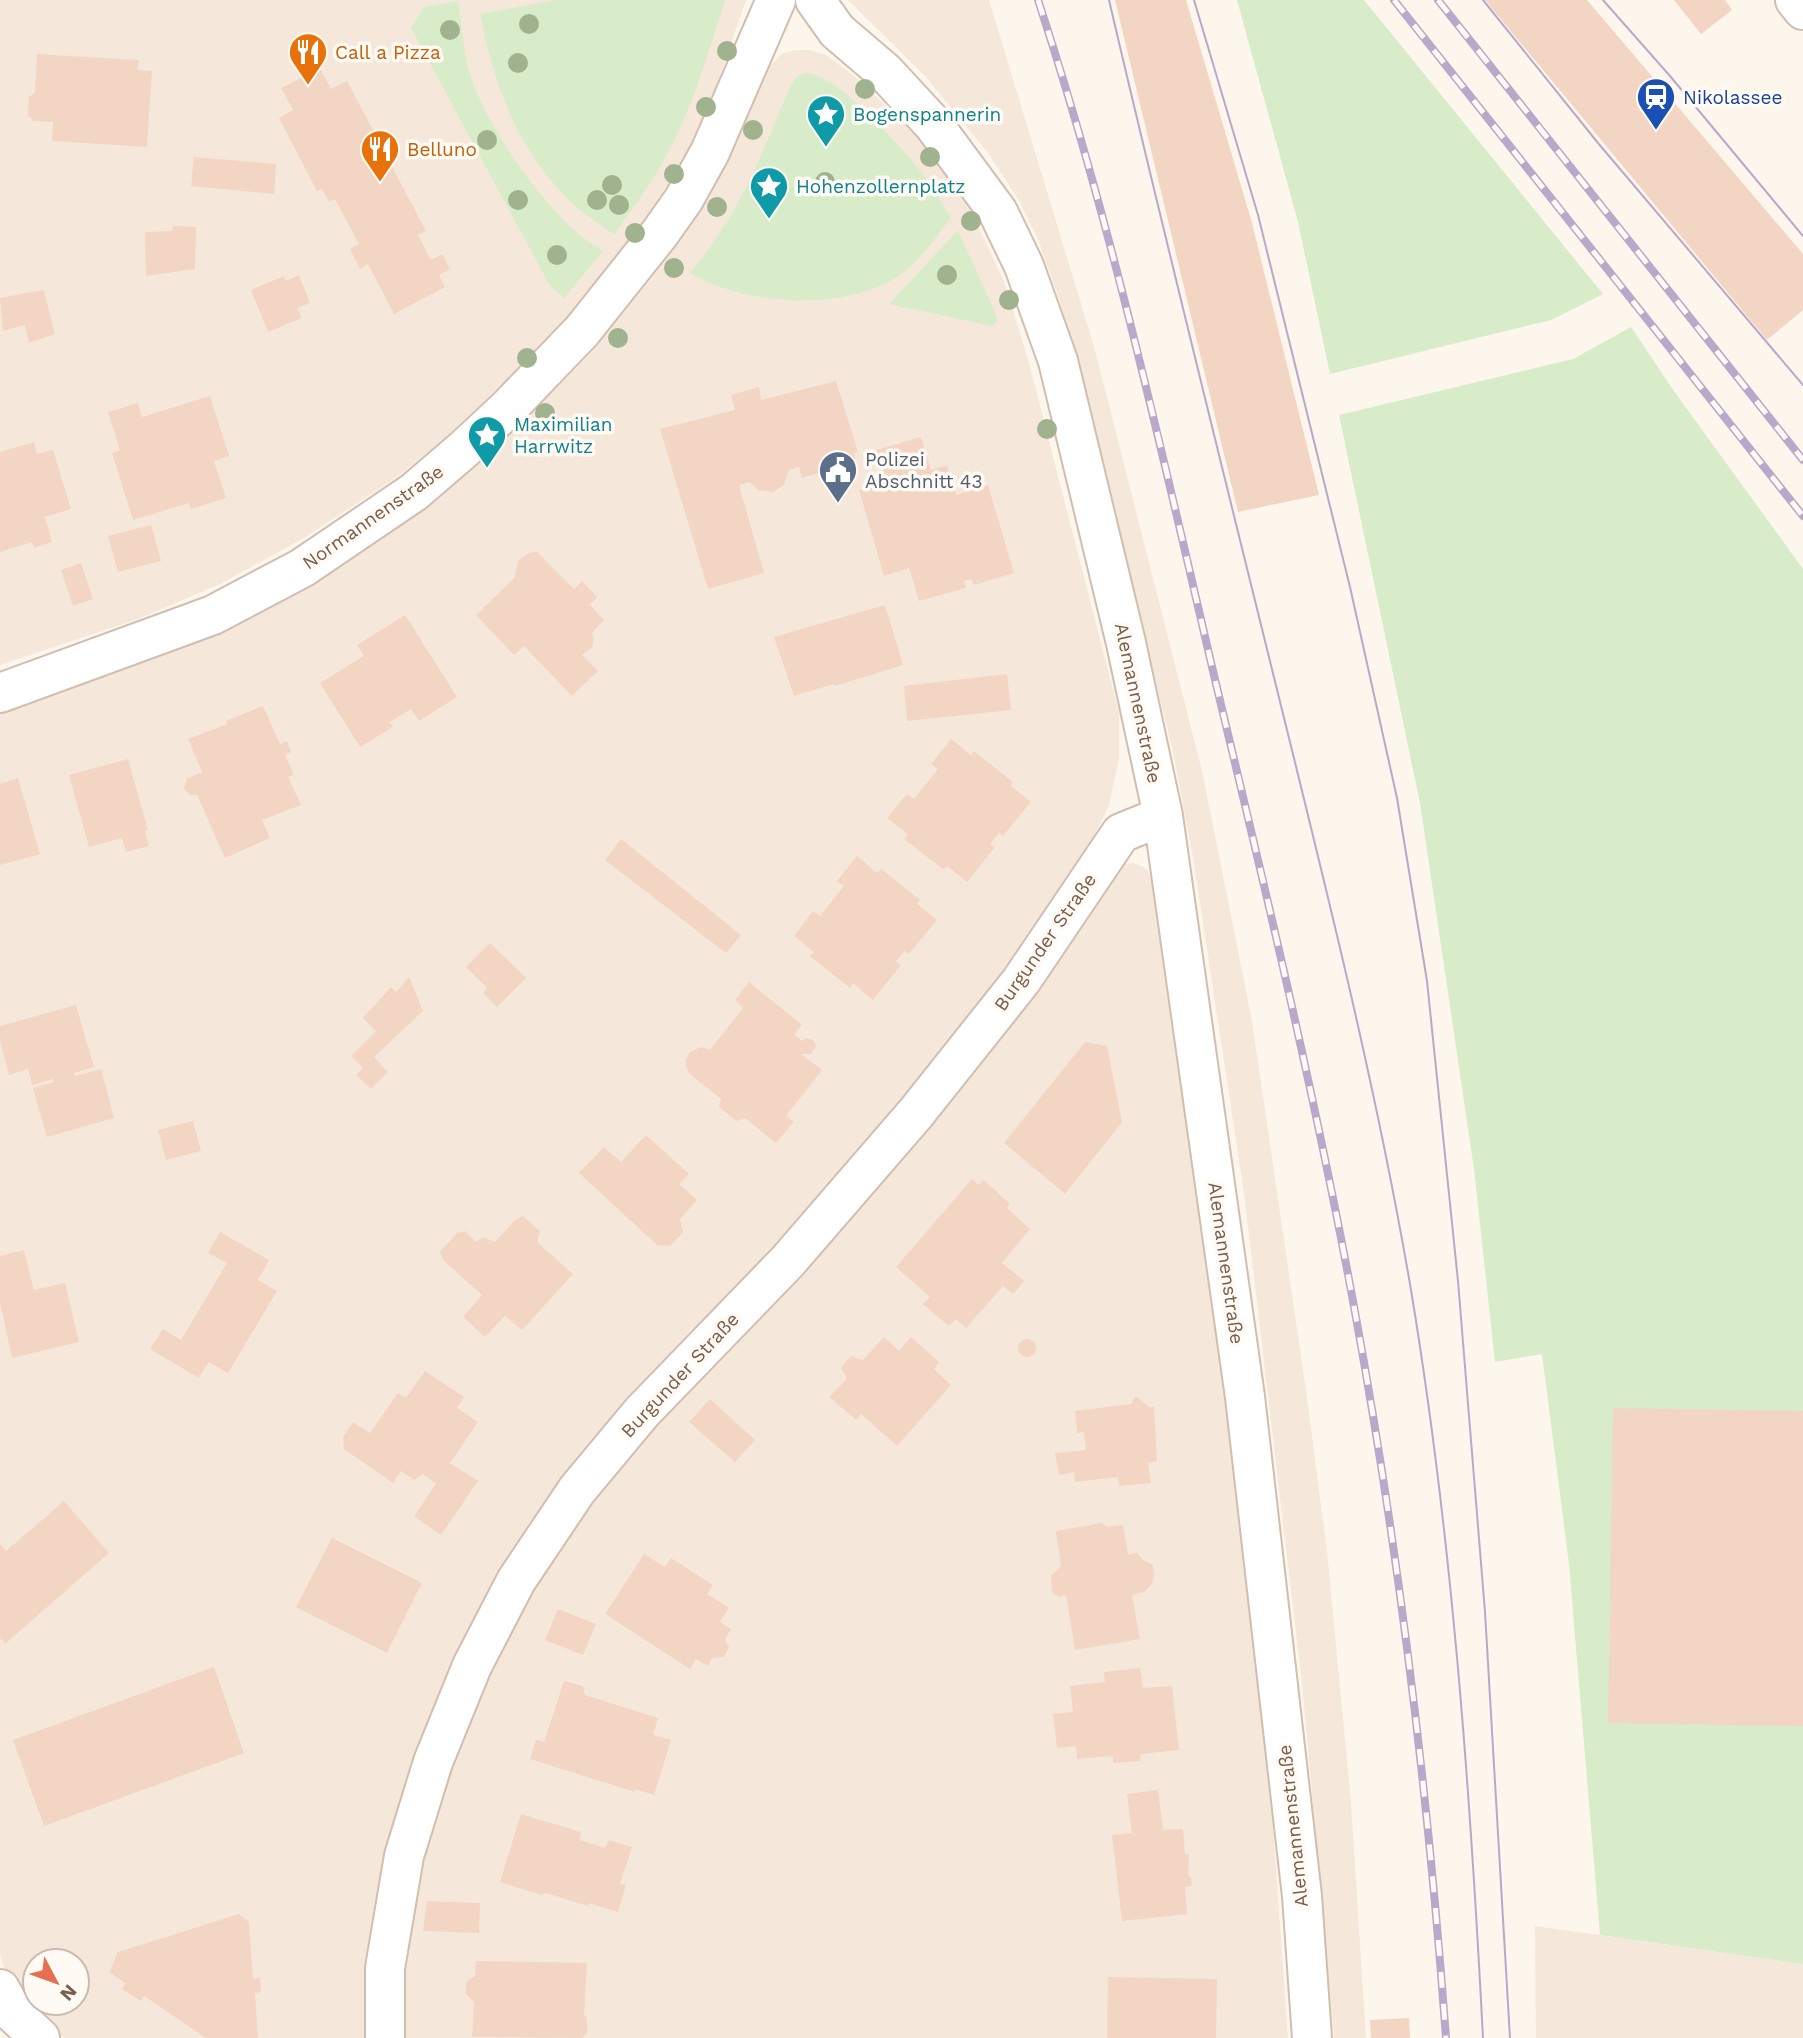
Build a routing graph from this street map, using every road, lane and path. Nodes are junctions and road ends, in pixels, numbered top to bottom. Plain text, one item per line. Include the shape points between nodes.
1 (776, 0) edge
2 (815, 0) edge
3 (1795, 0) edge
4 (1803, 10) edge
5 (0, 693) edge
6 (1163, 817) junction
7 (0, 1989) edge
8 (40, 2038) edge
9 (385, 2038) edge
10 (1312, 2038) edge

1 - 5 street, Normannenstraße via 710,152 684,199 582,331 464,449 414,492 313,561 213,615
2 - 6 street, Alemannenstraße via 837,31 885,72 933,124 998,212 1024,266 1058,362
3 - 4 street
6 - 9 street, Burgunder Straße via 1121,833 1021,981 916,1113 788,1261 642,1412 577,1490 516,1581 472,1666 433,1762 404,1856 385,1968
6 - 10 street, Alemannenstraße via 1245,1397 1302,1896
7 - 8 street via 14,2014

